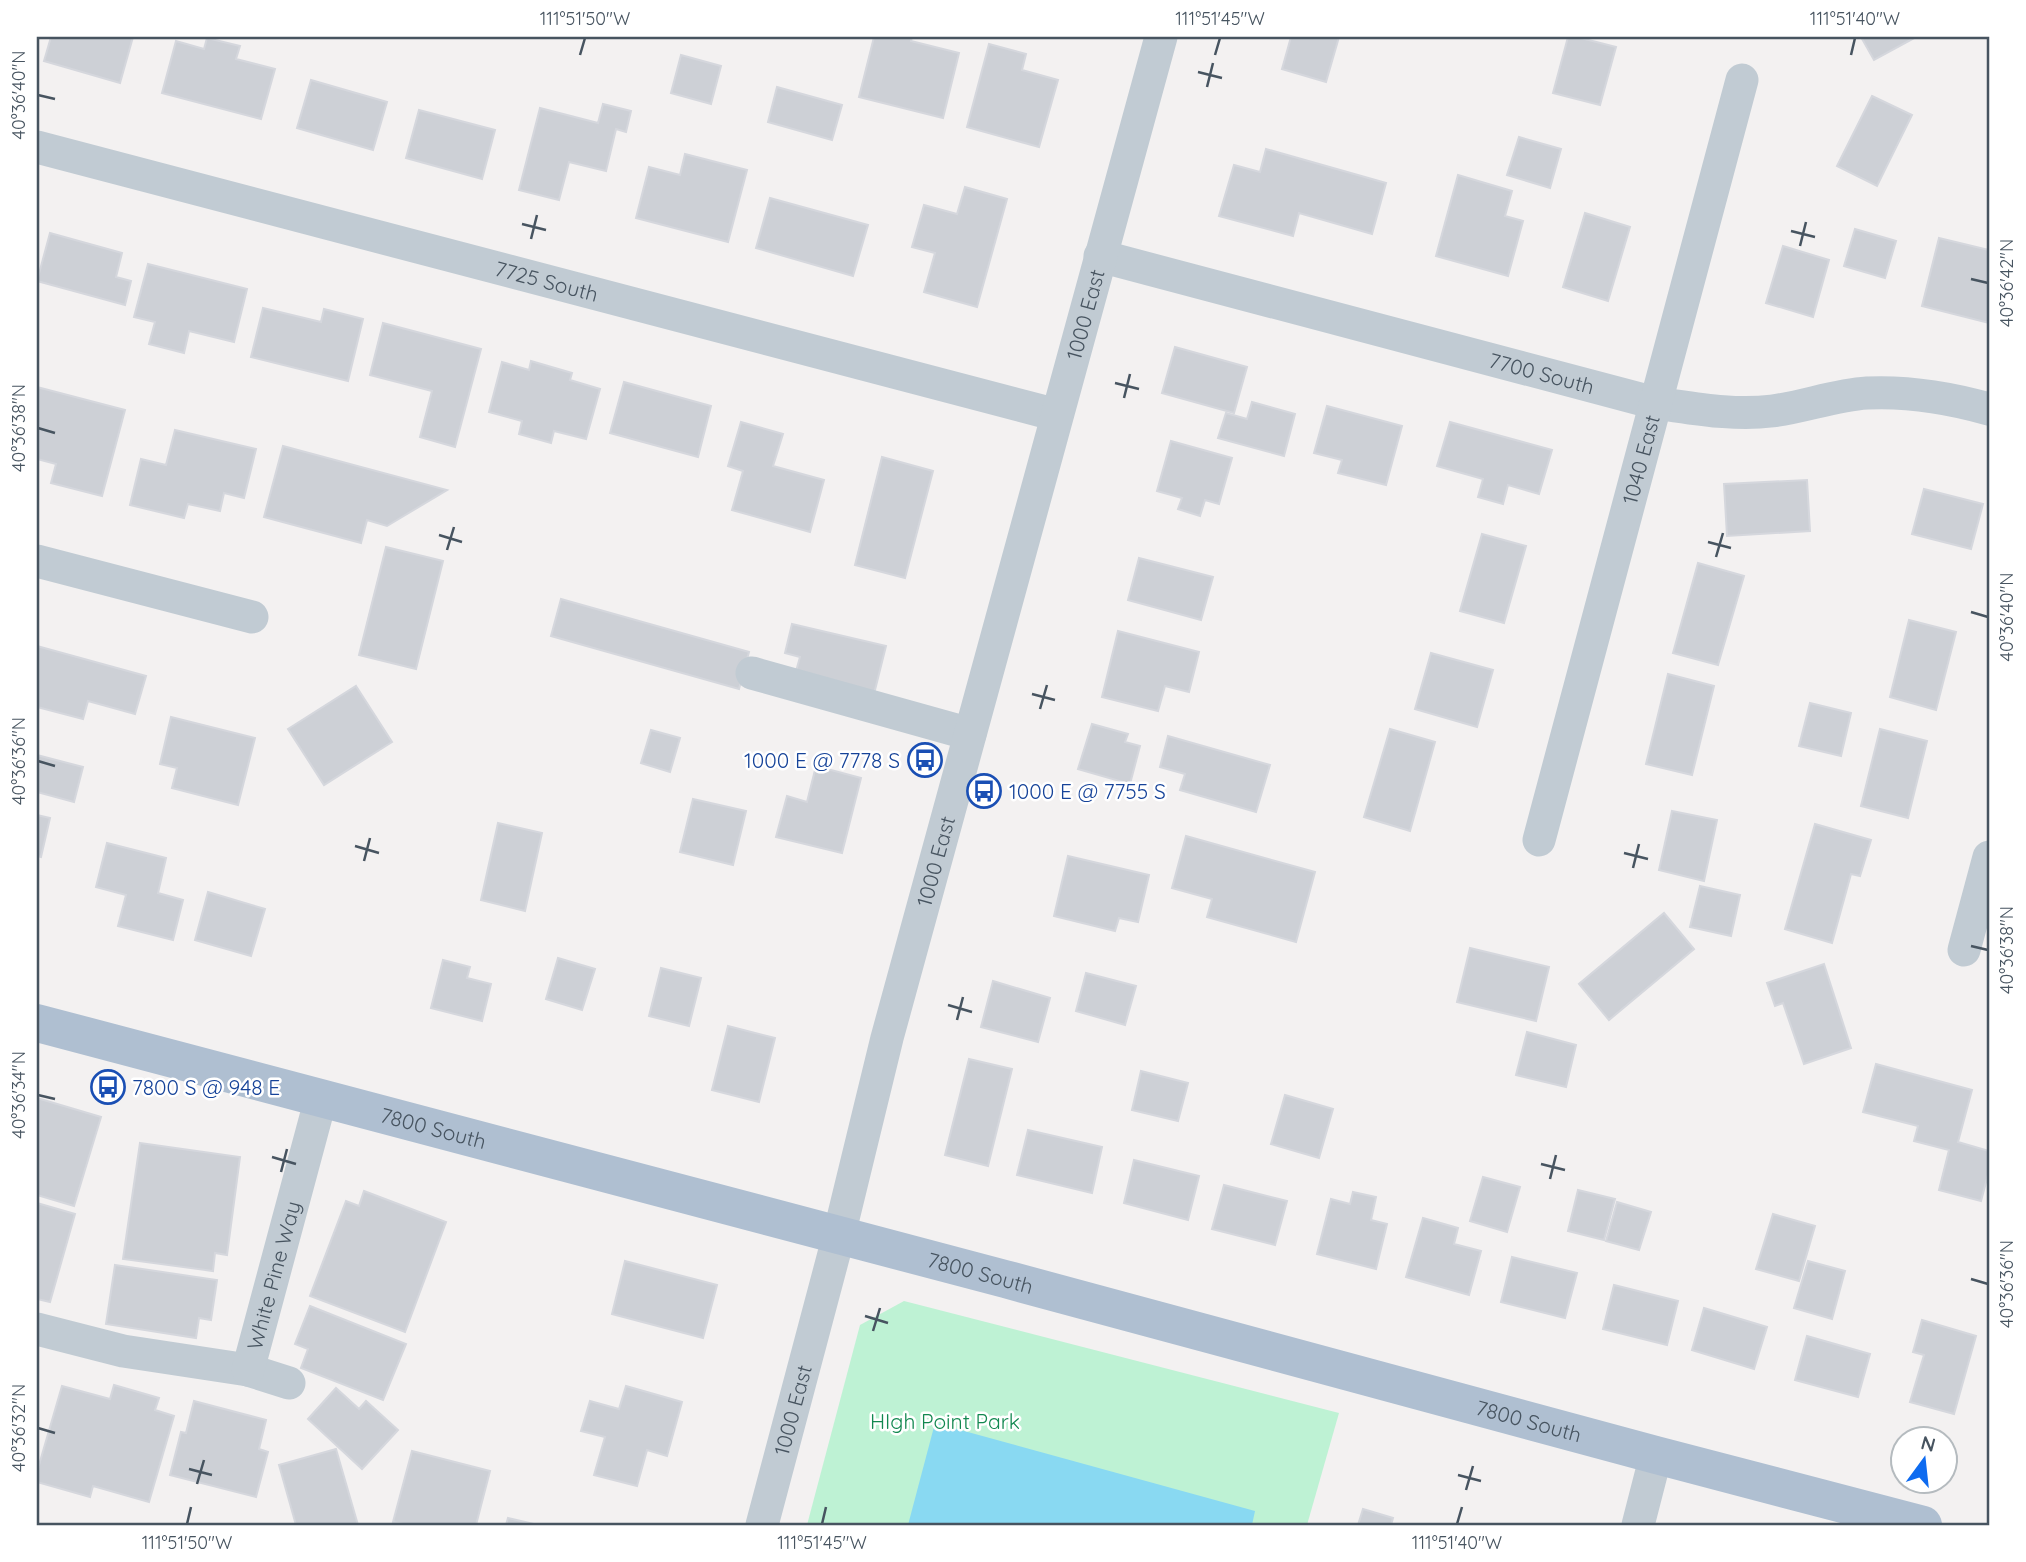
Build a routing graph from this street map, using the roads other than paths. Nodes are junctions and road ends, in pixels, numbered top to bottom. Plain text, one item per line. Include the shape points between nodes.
1 (1161, 37) edge
2 (1742, 80) dead end
3 (37, 147) edge
4 (1100, 256) junction
5 (1654, 403) junction
6 (1989, 409) edge
7 (1057, 415) junction
8 (37, 561) edge
9 (252, 617) dead end
10 (752, 673) dead end
11 (970, 734) junction
12 (1539, 839) dead end
13 (1989, 857) edge
14 (1964, 950) dead end
15 (37, 1023) edge
16 (321, 1098) junction
17 (839, 1235) junction
18 (37, 1329) edge
19 (248, 1370) junction
20 (289, 1383) dead end
21 (1656, 1455) junction
22 (762, 1525) edge
23 (1638, 1525) edge
24 (1923, 1525) edge

1 - 4 street, 1000 East
2 - 5 street, 1040 East
3 - 7 street, 7725 South
4 - 5 street, 7700 South
4 - 7 street, 1000 East
5 - 6 street, 7700 South via 1731,413 1773,411 1880,393 1918,394
5 - 12 street, 1040 East
7 - 11 street, 1000 East
8 - 9 street
10 - 11 street
11 - 17 street, 1000 East
13 - 14 street
15 - 16 main road, 7800 South
16 - 17 main road, 7800 South
16 - 19 street, White Pine Way
17 - 21 main road, 7800 South
17 - 22 street, 1000 East
18 - 19 street, White Pine Way via 123,1351
19 - 20 street, White Pine Way
21 - 23 street
21 - 24 main road, 7800 South

